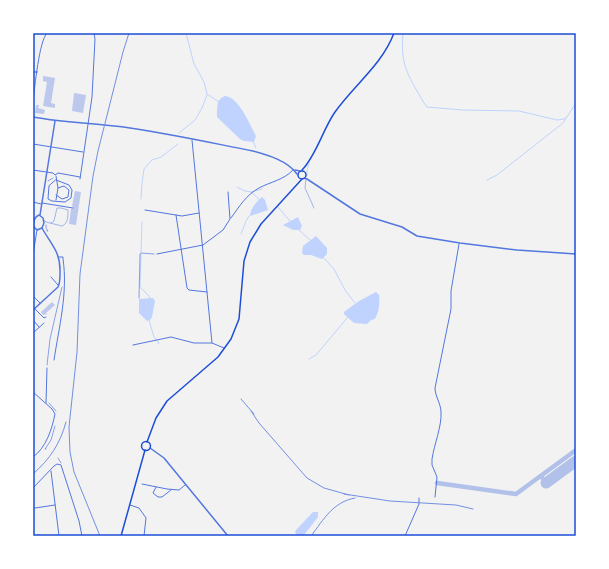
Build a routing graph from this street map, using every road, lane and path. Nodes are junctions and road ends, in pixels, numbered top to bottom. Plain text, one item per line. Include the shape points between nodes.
1 (47, 33) edge
2 (94, 33) edge
3 (394, 33) edge
4 (33, 72) edge
5 (37, 72) junction
6 (33, 100) edge
7 (33, 116) edge
8 (55, 121) junction
9 (88, 123) junction
10 (192, 139) junction
11 (33, 144) edge
12 (50, 147) junction
13 (84, 152) junction
14 (308, 163) junction
15 (294, 169) junction
16 (33, 170) edge
17 (301, 171) junction
18 (47, 172) junction
19 (305, 172) junction
20 (55, 175) junction
21 (298, 175) junction
22 (306, 175) junction
23 (303, 178) junction
24 (307, 179) junction
25 (56, 180) junction
26 (295, 185) junction
27 (58, 188) junction
28 (228, 192) dead end
29 (56, 195) junction
30 (33, 202) edge
31 (56, 202) junction
32 (42, 203) junction
33 (73, 208) dead end
34 (314, 208) dead end
35 (144, 210) dead end
36 (200, 213) junction
37 (176, 215) junction
38 (40, 216) junction
39 (34, 218) edge
40 (230, 219) junction
41 (33, 222) edge
42 (45, 223) junction
43 (51, 223) junction
44 (42, 228) junction
45 (38, 230) junction
46 (460, 243) junction
47 (203, 245) junction
48 (182, 249) junction
49 (154, 254) dead end
50 (157, 254) dead end
51 (576, 254) edge
52 (33, 255) edge
53 (59, 257) junction
54 (50, 277) dead end
55 (62, 284) dead end
56 (59, 286) junction
57 (208, 292) junction
58 (33, 296) edge
59 (138, 298) dead end
60 (40, 303) junction
61 (34, 309) edge
62 (46, 317) dead end
63 (33, 320) edge
64 (44, 323) dead end
65 (39, 327) junction
66 (33, 333) edge
67 (212, 343) junction
68 (133, 345) dead end
69 (225, 348) junction
70 (54, 360) dead end
71 (47, 368) joint
72 (33, 392) edge
73 (46, 403) junction
74 (147, 442) junction
75 (150, 448) junction
76 (145, 450) junction
77 (33, 457) edge
78 (50, 470) junction
79 (142, 484) dead end
80 (186, 485) junction
81 (156, 487) junction
82 (33, 488) edge
83 (171, 490) junction
84 (435, 497) dead end
85 (419, 498) dead end
86 (55, 505) junction
87 (129, 505) junction
88 (35, 508) dead end
89 (38, 535) edge
90 (33, 536) edge
91 (35, 536) edge
92 (59, 536) edge
93 (82, 536) edge
94 (121, 536) edge
95 (144, 536) edge
96 (228, 536) edge
97 (405, 536) edge

1 - 5 street
2 - 9 street
3 - 14 main road via 378,63 335,112
4 - 5 street
5 - 6 street
7 - 8 street
8 - 9 street
8 - 12 street
9 - 10 street
9 - 13 street
10 - 15 street via 264,154
10 - 36 street
11 - 12 street
12 - 13 street
12 - 18 street
13 - 20 street via 80,178 58,173
14 - 17 main road
14 - 19 main road
15 - 17 street
15 - 21 street
15 - 40 street via 280,179 254,191 243,200
16 - 18 street
17 - 19 main road
17 - 21 main road
18 - 20 street
18 - 32 street
19 - 22 main road
20 - 25 street
21 - 23 main road
21 - 26 main road
22 - 23 main road
22 - 24 street
23 - 24 street
23 - 26 main road
24 - 34 lane via 305,188
24 - 46 street via 360,214 402,227 417,236
25 - 27 street
25 - 31 street via 50,185 48,196 49,200
25 - 31 street via 69,185 72,190 71,198 67,202
26 - 69 main road via 260,224 250,242 244,261 239,319 234,334
27 - 29 street
27 - 29 street via 64,186 69,190 68,197 62,199
28 - 40 street
29 - 31 street
30 - 32 street
32 - 33 street
32 - 38 street
35 - 37 street
36 - 37 street
36 - 47 street
37 - 48 street
38 - 39 street
38 - 42 street
39 - 41 street
40 - 47 street via 223,230
41 - 45 street
42 - 43 lane
42 - 44 street
43 - 43 lane via 64,226 67,223 68,210 57,208 54,221
44 - 45 street
44 - 53 street
45 - 52 street
46 - 51 street
46 - 84 street via 451,291 451,309 435,388 442,414 432,462 437,477
47 - 48 street
47 - 57 street
48 - 50 street
48 - 57 street via 188,289
49 - 59 path via 140,254
53 - 56 street
53 - 70 street via 63,257 65,289
54 - 56 street
55 - 71 path via 50,339
56 - 60 street
57 - 67 street
58 - 60 street
60 - 61 street
61 - 62 street
63 - 65 street
64 - 65 street
65 - 66 street
67 - 68 street via 171,337
67 - 69 street
69 - 74 main road via 167,401 156,418
71 - 73 street
72 - 73 street
73 - 77 street via 54,412 54,416 42,450
74 - 75 main road
74 - 76 main road via 142,444
75 - 76 main road
75 - 80 street via 164,458
76 - 87 main road
78 - 82 street
78 - 86 street
78 - 93 street via 56,465 62,466
79 - 81 street
80 - 83 street via 179,490
80 - 96 street
81 - 83 street
81 - 83 street via 153,493 158,497
85 - 97 street via 419,504
86 - 88 street
86 - 92 street
87 - 94 main road
87 - 95 street via 139,508 146,518
89 - 91 street
90 - 91 street

